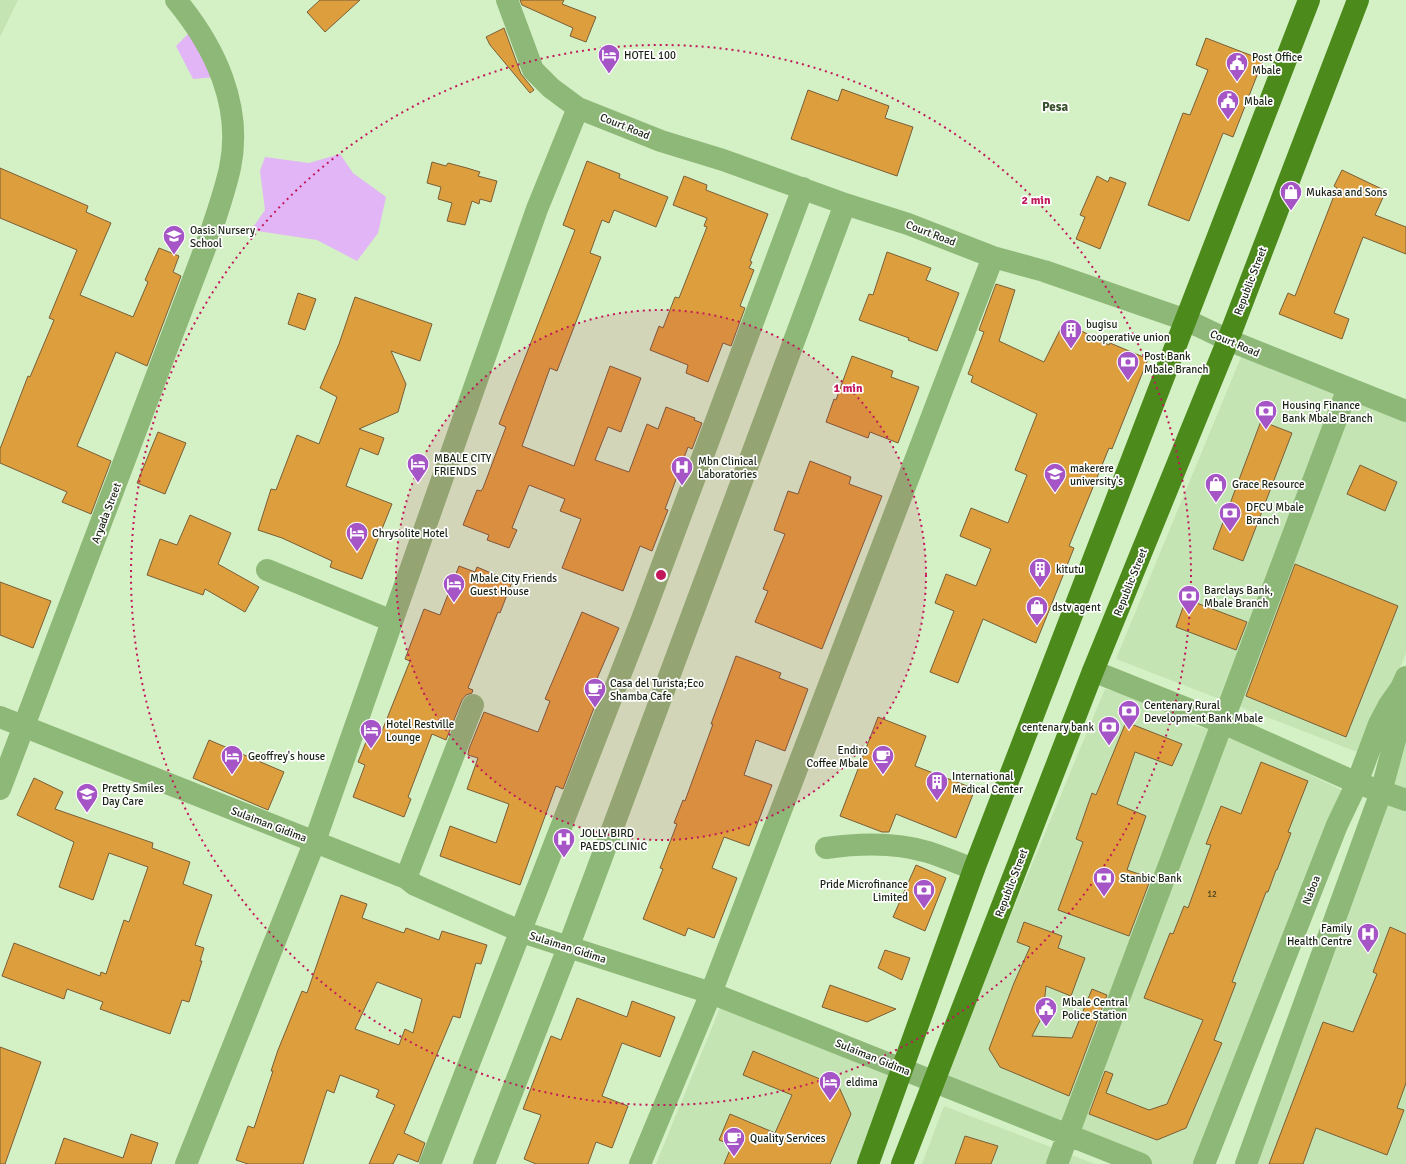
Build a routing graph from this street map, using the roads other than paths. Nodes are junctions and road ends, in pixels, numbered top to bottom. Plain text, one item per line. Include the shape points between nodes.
1 (176, 0) edge
2 (507, 0) edge
3 (1309, 0) edge
4 (1358, 0) edge
5 (578, 108) junction
6 (803, 188) junction
7 (845, 204) junction
8 (993, 257) junction
9 (1186, 320) junction
10 (1228, 340) junction
11 (1348, 388) junction
12 (1406, 411) edge
13 (266, 570) dead end
14 (392, 621) junction
15 (1093, 671) junction
16 (1404, 683) edge
17 (473, 705) dead end
18 (0, 717) edge
19 (1223, 723) junction
20 (24, 727) junction
21 (1357, 783) junction
22 (0, 790) edge
23 (1380, 792) junction
24 (1406, 800) edge
25 (314, 841) junction
26 (826, 848) dead end
27 (974, 869) junction
28 (406, 878) junction
29 (522, 932) junction
30 (568, 948) junction
31 (711, 993) junction
32 (903, 1069) junction
33 (934, 1082) junction
34 (1069, 1135) junction
35 (186, 1164) edge
36 (430, 1164) edge
37 (484, 1164) edge
38 (640, 1164) edge
39 (868, 1164) edge
40 (902, 1164) edge
41 (1057, 1164) edge
42 (1141, 1164) edge
43 (1204, 1164) edge
44 (1246, 1164) edge

1 - 20 street, Aryada Street via 203,36 219,67 231,108 233,140 230,168 210,236
2 - 5 street, Court Road via 533,70 551,88
3 - 9 main road
4 - 10 main road, Republic Street
5 - 6 street, Court Road via 661,140
5 - 14 street via 537,209
6 - 7 street, Court Road
6 - 29 street
7 - 8 street, Court Road via 908,224
7 - 30 street
8 - 9 street, Court Road
8 - 31 street
9 - 10 street, Court Road
9 - 27 main road
10 - 11 street, Court Road
10 - 15 main road, Republic Street
11 - 12 street, Court Road
11 - 19 street
13 - 14 street
14 - 25 street
15 - 19 street
15 - 33 main road, Republic Street
16 - 21 street, Naboa via 1379,724
16 - 23 street, Naboa via 1398,729
17 - 28 street
18 - 20 street, Sulaiman Gidima
19 - 21 street
19 - 34 street
20 - 22 street, Aryada Street
20 - 25 street, Sulaiman Gidima
21 - 23 street
21 - 43 street, Naboa via 1337,826
23 - 24 street
23 - 44 street, Naboa
25 - 28 street, Sulaiman Gidima
25 - 35 street
26 - 27 street via 888,844 927,852
27 - 32 main road
28 - 29 street, Sulaiman Gidima via 415,885
29 - 30 street, Sulaiman Gidima
29 - 36 street
30 - 31 street, Sulaiman Gidima
30 - 37 street
31 - 32 street, Sulaiman Gidima
31 - 38 street
32 - 33 street, Sulaiman Gidima
32 - 39 main road
33 - 34 street, Sulaiman Gidima
33 - 40 main road, Republic Street
34 - 41 street
34 - 42 street, Sulaiman Gidima

